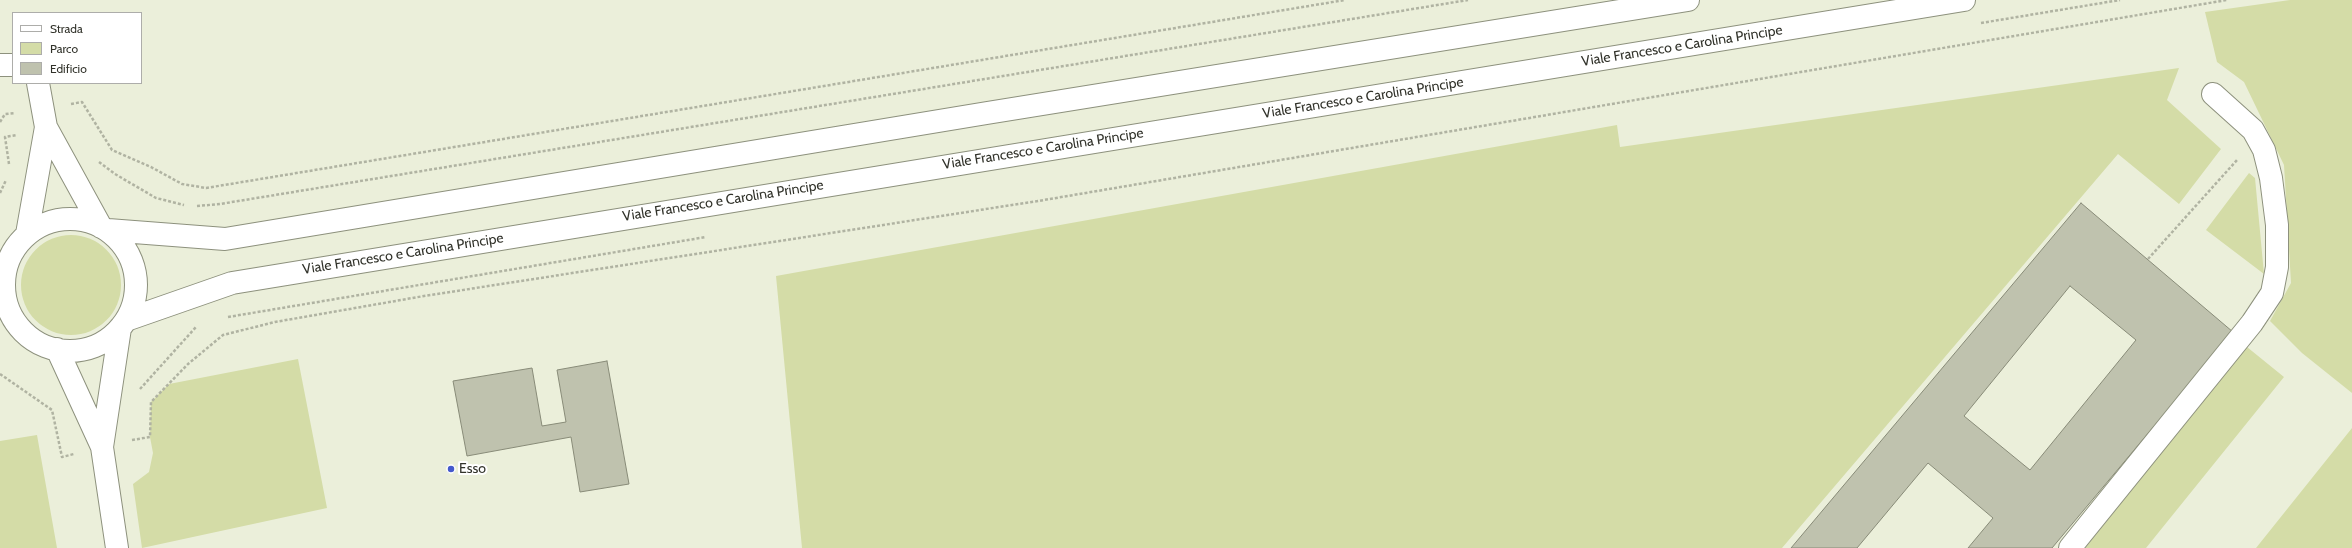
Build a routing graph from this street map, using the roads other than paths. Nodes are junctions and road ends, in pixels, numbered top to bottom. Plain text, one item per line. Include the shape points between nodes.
1 (1688, 0) edge
2 (1964, 0) edge
3 (0, 65) edge
4 (12, 65) edge
5 (38, 84) edge
6 (2213, 94) dead end
7 (45, 118) junction
8 (104, 228) junction
9 (27, 234) junction
10 (6, 254) edge
11 (123, 324) junction
12 (9, 326) edge
13 (57, 349) junction
14 (102, 448) junction
15 (117, 548) edge
16 (2070, 548) edge

1 - 8 street, Viale Francesco e Carolina Principe via 225,239
2 - 11 street, Viale Francesco e Carolina Principe via 232,283
3 - 4 street
5 - 7 street
6 - 16 street via 2253,130 2264,150 2271,178 2277,225 2277,267 2272,293 2252,323
7 - 8 street
7 - 9 street
8 - 9 street, Viale Francesco e Carolina Principe via 88,220 67,218 45,223
8 - 11 street, Viale Francesco e Carolina Principe via 123,245 132,263 136,283 134,302
9 - 10 street, Viale Francesco e Carolina Principe
10 - 12 street, Viale Francesco e Carolina Principe via 4,289 9,308
11 - 13 street, Viale Francesco e Carolina Principe via 98,345 80,350
11 - 14 street
12 - 13 street, Viale Francesco e Carolina Principe
13 - 14 street
14 - 15 street

